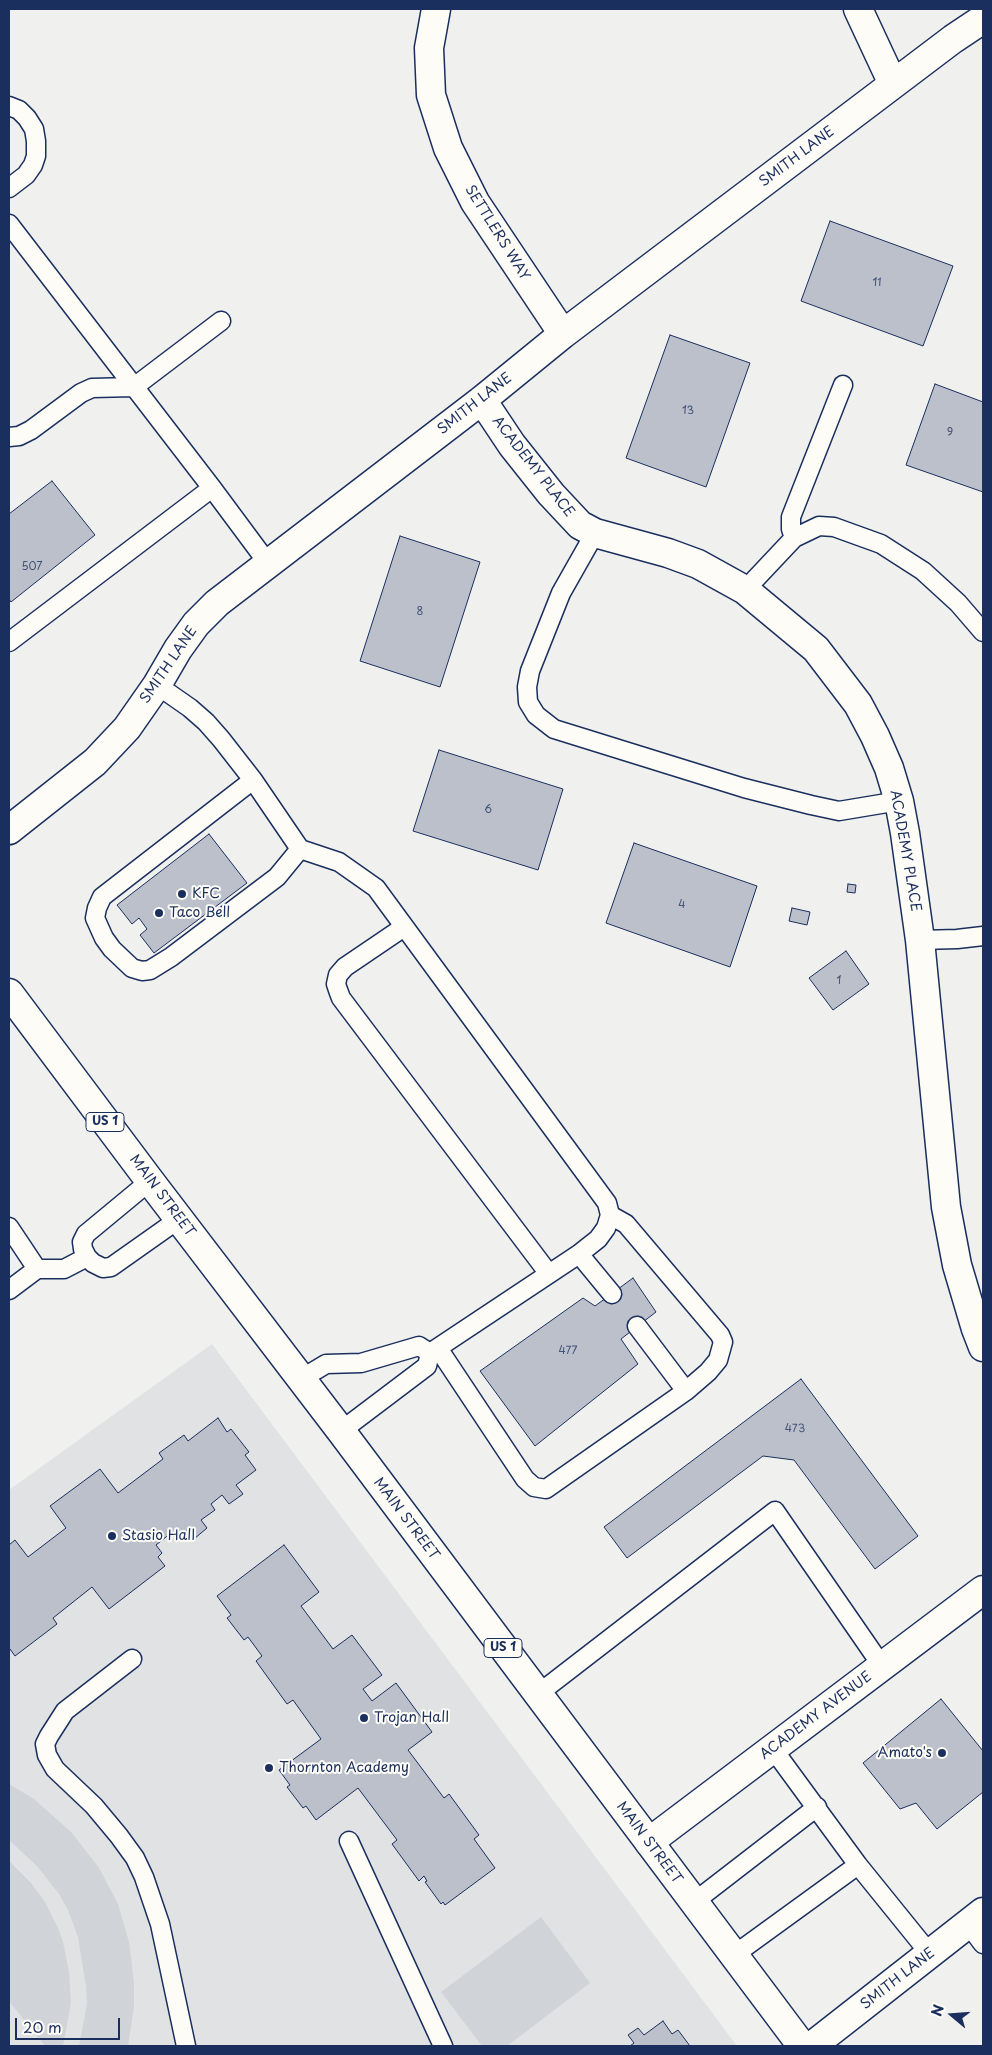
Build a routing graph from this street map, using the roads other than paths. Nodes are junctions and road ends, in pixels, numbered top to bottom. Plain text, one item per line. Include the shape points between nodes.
1 (436, 9) edge
2 (858, 9) edge
3 (983, 19) edge
4 (893, 84) junction
5 (9, 106) edge
6 (9, 188) edge
7 (9, 224) edge
8 (221, 321) dead end
9 (563, 334) junction
10 (843, 385) dead end
11 (134, 387) junction
12 (482, 400) junction
13 (9, 437) edge
14 (212, 488) junction
15 (595, 533) junction
16 (794, 538) junction
17 (267, 562) junction
18 (745, 590) junction
19 (983, 632) edge
20 (9, 642) edge
21 (157, 685) junction
22 (253, 780) junction
23 (899, 802) junction
24 (9, 830) edge
25 (300, 849) junction
26 (404, 927) junction
27 (983, 936) edge
28 (920, 940) junction
29 (9, 992) edge
30 (150, 1181) junction
31 (610, 1215) junction
32 (179, 1219) junction
33 (9, 1227) edge
34 (579, 1254) junction
35 (87, 1257) junction
36 (37, 1269) junction
37 (549, 1274) junction
38 (9, 1290) edge
39 (612, 1294) dead end
40 (637, 1326) dead end
41 (983, 1347) edge
42 (434, 1350) junction
43 (301, 1379) junction
44 (686, 1391) junction
45 (341, 1431) junction
46 (983, 1590) edge
47 (132, 1659) dead end
48 (882, 1666) junction
49 (538, 1694) junction
50 (772, 1749) junction
51 (817, 1807) junction
52 (349, 1841) dead end
53 (649, 1842) junction
54 (858, 1865) junction
55 (694, 1902) junction
56 (978, 1927) edge
57 (930, 1954) junction
58 (734, 1955) junction
59 (186, 2046) edge
60 (443, 2046) edge
61 (802, 2046) edge
62 (812, 2046) edge

1 - 9 street, SETTLERS WAY via 429,48 430,95 448,148 475,202
2 - 4 street
3 - 4 street, SMITH LANE
4 - 9 street, SMITH LANE
5 - 6 lane via 19,110 34,129 36,156 26,175
7 - 11 lane
8 - 11 lane
9 - 12 street, SMITH LANE
10 - 16 lane via 791,517 790,529
11 - 13 lane via 92,388 31,430
11 - 14 lane
12 - 15 street, ACADEMY PLACE via 551,494 580,525
12 - 17 street, SMITH LANE
14 - 17 lane
14 - 20 lane
15 - 18 street, ACADEMY PLACE via 698,564
15 - 23 lane via 560,593 530,671 528,702 536,715 554,729 744,788 811,805 839,811
16 - 18 lane
16 - 19 lane via 819,526 834,527 881,544 923,571 958,603
17 - 21 street, SMITH LANE via 196,624
18 - 23 street, ACADEMY PLACE via 816,649 858,704 882,752
21 - 22 lane via 206,722
21 - 24 street, SMITH LANE via 127,728 94,762
22 - 25 lane
22 - 25 lane via 102,897 95,918 104,938 132,968 150,970 277,877
23 - 28 street, ACADEMY PLACE
25 - 26 lane via 339,862 376,888
26 - 31 lane via 608,1203
26 - 37 lane via 345,967 336,984 341,998
27 - 28 lane
28 - 41 street, ACADEMY PLACE via 946,1207 957,1265
29 - 30 street, MAIN STREET / US 1
30 - 32 street, MAIN STREET / US 1
30 - 35 lane via 86,1234 82,1242
31 - 34 lane via 598,1239
31 - 44 lane via 626,1224 720,1334 723,1342 718,1360
32 - 35 lane via 112,1267 93,1264
32 - 43 street, MAIN STREET / US 1
33 - 36 lane
34 - 37 lane
34 - 39 lane
35 - 36 lane via 64,1269
36 - 38 lane
37 - 42 lane
40 - 44 lane
42 - 43 lane via 419,1346 360,1363 326,1364
42 - 44 lane via 525,1479 534,1487 546,1490
42 - 45 lane via 427,1366
43 - 45 street, MAIN STREET / US 1
45 - 49 street, MAIN STREET / US 1
46 - 48 street, ACADEMY AVENUE
47 - 59 lane via 65,1711 45,1744 55,1769 120,1836 144,1877 160,1924
48 - 49 lane via 776,1510
48 - 50 street, ACADEMY AVENUE
49 - 53 street, MAIN STREET / US 1
50 - 51 lane
50 - 53 street, ACADEMY AVENUE
51 - 54 lane
51 - 55 lane
52 - 60 lane
53 - 55 street, MAIN STREET / US 1
54 - 57 lane
54 - 58 lane
55 - 58 street, MAIN STREET / US 1
56 - 57 street, SMITH LANE
57 - 62 street, SMITH LANE
58 - 61 street, MAIN STREET / US 1

